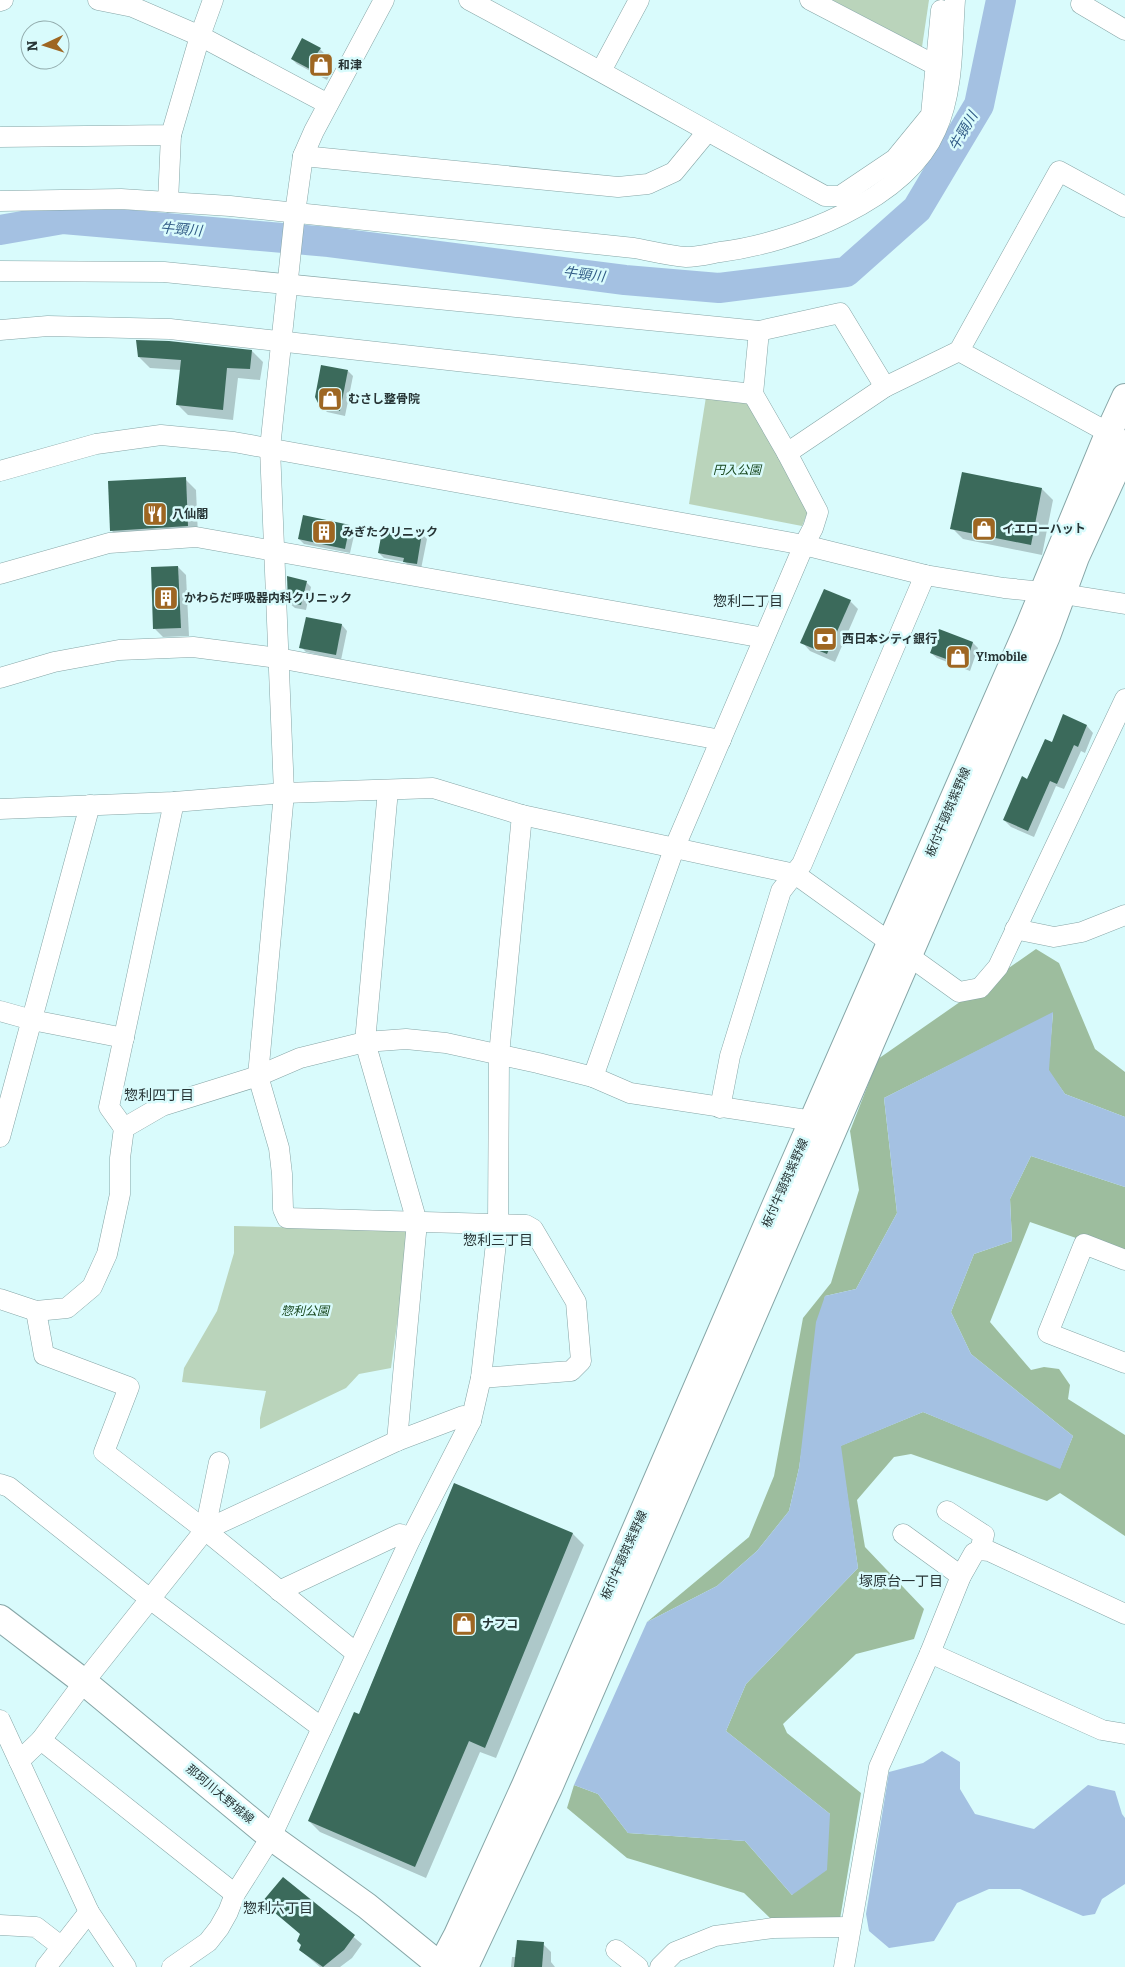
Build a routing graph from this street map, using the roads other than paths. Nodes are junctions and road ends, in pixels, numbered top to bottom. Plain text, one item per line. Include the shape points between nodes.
1 (98, 0) edge
2 (213, 0) edge
3 (384, 0) edge
4 (469, 0) edge
5 (639, 0) edge
6 (810, 0) edge
7 (942, 0) edge
8 (955, 0) edge
9 (1083, 0) edge
10 (1125, 30) edge
11 (200, 36) junction
12 (935, 65) junction
13 (601, 71) junction
14 (328, 104) junction
15 (707, 132) junction
16 (171, 135) junction
17 (0, 137) edge
18 (303, 156) junction
19 (0, 201) edge
20 (168, 202) junction
21 (1125, 207) edge
22 (295, 209) junction
23 (0, 271) edge
24 (287, 283) junction
25 (0, 330) edge
26 (760, 331) junction
27 (282, 343) junction
28 (960, 351) junction
29 (885, 387) junction
30 (753, 394) junction
31 (1125, 397) edge
32 (1119, 442) edge
33 (270, 448) junction
34 (787, 453) junction
35 (0, 471) edge
36 (804, 545) junction
37 (274, 550) junction
38 (0, 574) edge
39 (925, 575) junction
40 (1053, 592) junction
41 (1125, 604) edge
42 (764, 638) junction
43 (278, 658) junction
44 (0, 678) edge
45 (1125, 699) edge
46 (721, 740) junction
47 (388, 790) junction
48 (284, 793) junction
49 (174, 802) junction
50 (90, 805) junction
51 (0, 809) edge
52 (522, 815) junction
53 (674, 849) junction
54 (795, 874) junction
55 (1125, 915) edge
56 (1015, 928) junction
57 (900, 949) junction
58 (0, 1011) edge
59 (32, 1020) junction
60 (124, 1038) junction
61 (365, 1042) junction
62 (498, 1054) junction
63 (258, 1076) junction
64 (593, 1077) junction
65 (720, 1108) junction
66 (813, 1121) junction
67 (124, 1128) junction
68 (0, 1137) edge
69 (417, 1222) junction
70 (498, 1225) junction
71 (1125, 1260) edge
72 (0, 1299) edge
73 (36, 1311) junction
74 (1125, 1363) edge
75 (481, 1378) junction
76 (471, 1421) junction
77 (397, 1441) junction
78 (219, 1462) dead end
79 (0, 1484) edge
80 (947, 1511) dead end
81 (206, 1530) junction
82 (903, 1534) dead end
83 (411, 1538) junction
84 (980, 1550) junction
85 (961, 1576) junction
86 (279, 1591) junction
87 (150, 1599) junction
88 (1125, 1614) edge
89 (0, 1618) edge
90 (356, 1653) junction
91 (930, 1653) junction
92 (84, 1682) junction
93 (0, 1720) edge
94 (322, 1728) junction
95 (1125, 1734) edge
96 (41, 1740) junction
97 (19, 1761) junction
98 (271, 1837) junction
99 (235, 1894) junction
100 (89, 1912) junction
101 (0, 1926) edge
102 (850, 1927) junction
103 (62, 1947) junction
104 (616, 1950) dead end
105 (46, 1967) edge
106 (126, 1967) edge
107 (172, 1967) edge
108 (447, 1967) edge
109 (638, 1967) edge
110 (660, 1967) edge
111 (844, 1967) edge

1 - 11 street via 133,7
2 - 11 street
3 - 14 street
4 - 13 street
5 - 13 street
6 - 12 street
7 - 12 street
8 - 22 street via 944,112 926,150 909,170 881,191 820,226 787,238 744,249 687,257
9 - 10 street via 1081,4
11 - 14 street
11 - 16 street
12 - 15 street via 931,115 895,160 840,196 825,196
13 - 15 street
14 - 18 street
15 - 18 street via 674,172 648,184 618,187
16 - 17 street
16 - 20 street
18 - 22 street
19 - 20 street via 121,199
20 - 22 street
21 - 28 street via 1059,171
22 - 24 street
23 - 24 street via 164,272
24 - 26 street
24 - 27 street
25 - 27 street via 48,326 170,330
26 - 29 street via 840,313
26 - 30 street
27 - 30 street
27 - 33 street
28 - 29 street
28 - 32 street
29 - 34 street
30 - 34 street
31 - 32 main road, 板付牛頸筑紫野線
32 - 40 main road, 板付牛頸筑紫野線
33 - 35 street via 161,435 96,444
33 - 36 street
33 - 37 street
34 - 36 street via 818,512
36 - 39 street
36 - 42 street
37 - 38 street via 196,537 110,543
37 - 42 street
37 - 43 street
39 - 40 street
39 - 54 street via 806,856
40 - 41 street
40 - 57 main road, 板付牛頸筑紫野線 via 1047,636
42 - 46 street
43 - 44 street via 193,647 119,650 54,662
43 - 46 street
43 - 48 street
45 - 56 street
46 - 53 street
47 - 48 street
47 - 52 street via 432,788
47 - 61 street
48 - 49 street
48 - 63 street
49 - 50 street
49 - 60 street
50 - 51 street
50 - 59 street
52 - 53 street
52 - 62 street
53 - 54 street
53 - 64 street
54 - 57 street
54 - 65 street via 781,891 730,1056
55 - 56 street via 1082,932 1054,937
56 - 57 street via 998,967 980,988 960,992
57 - 66 main road, 板付牛頸筑紫野線
57 - 108 main road, 板付牛頸筑紫野線 via 553,1779
58 - 59 street
59 - 60 street
59 - 68 street
60 - 67 street via 109,1107
61 - 62 street via 406,1039
61 - 63 street via 300,1058
61 - 69 street
62 - 64 street
62 - 70 street
63 - 67 street via 162,1106
63 - 69 street via 279,1148 282,1209 287,1218
64 - 65 street via 630,1093
65 - 66 street
66 - 108 main road, 板付牛頸筑紫野線 via 457,1935
67 - 73 street via 120,1194 107,1254 92,1287 67,1308
69 - 70 street
69 - 77 street
70 - 75 street
70 - 75 street via 526,1225 538,1237 576,1302 581,1361 571,1371
71 - 74 street via 1084,1244 1048,1333
72 - 73 street
73 - 81 street via 44,1355 129,1387 104,1452
75 - 76 street
76 - 77 street via 462,1416
76 - 83 street
77 - 81 street
78 - 81 street
79 - 87 street via 9,1487
80 - 84 street via 984,1535
81 - 86 street
81 - 87 street
82 - 85 street
83 - 86 street via 400,1534
83 - 90 street
84 - 85 street via 974,1553
84 - 88 street via 989,1551
85 - 91 street
86 - 90 street
87 - 92 street
87 - 94 street
89 - 92 main road, 那珂川大野城線
90 - 94 street
91 - 95 street via 1102,1730
91 - 102 street via 879,1767
92 - 96 street
92 - 98 main road, 那珂川大野城線
93 - 97 street
94 - 98 street
96 - 97 street
96 - 99 street
97 - 100 street
98 - 99 street
98 - 108 main road, 那珂川大野城線
99 - 107 street via 228,1912 208,1942
100 - 103 street
100 - 106 street
101 - 103 street via 36,1927
102 - 110 street via 773,1928 715,1936 675,1952
102 - 111 street
103 - 105 street
104 - 109 street

